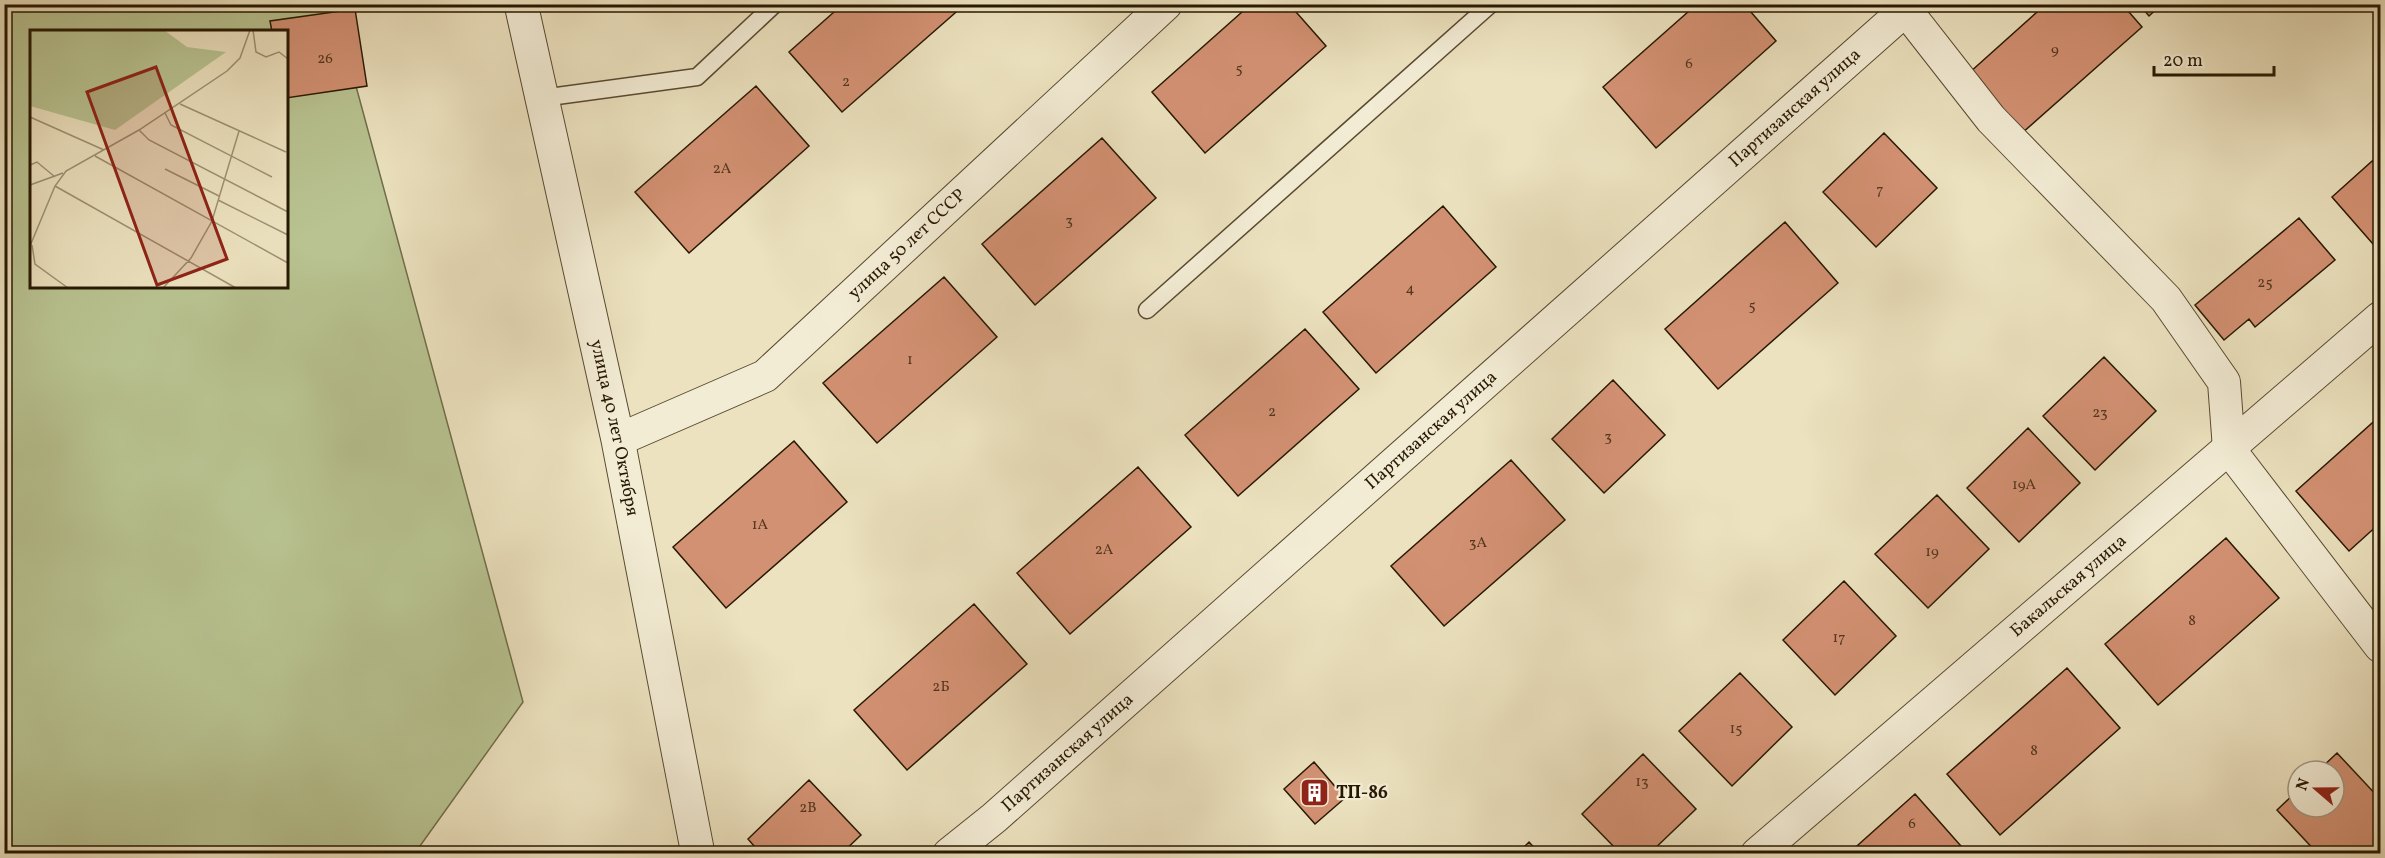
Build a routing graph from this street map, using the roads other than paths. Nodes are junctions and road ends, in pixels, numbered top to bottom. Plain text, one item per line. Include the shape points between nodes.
1 (521, 4) edge
2 (775, 4) edge
3 (1166, 4) edge
4 (1491, 4) edge
5 (1906, 6) edge
6 (542, 98) junction
7 (1147, 310) dead end
8 (2380, 318) edge
9 (618, 440) junction
10 (2229, 448) junction
11 (2380, 646) edge
12 (698, 854) edge
13 (949, 854) edge
14 (1757, 854) edge

1 - 6 street, улица 40 лет Октября
2 - 6 lane via 697,77
3 - 9 street, улица 50 лет СССР via 765,376
4 - 7 lane
5 - 10 street via 1991,120 2166,299 2224,382
5 - 13 street, Партизанская улица
6 - 9 street, улица 40 лет Октября
8 - 10 street, Бакальская улица
9 - 12 street, улица 40 лет Октября
10 - 11 street
10 - 14 street, Бакальская улица

